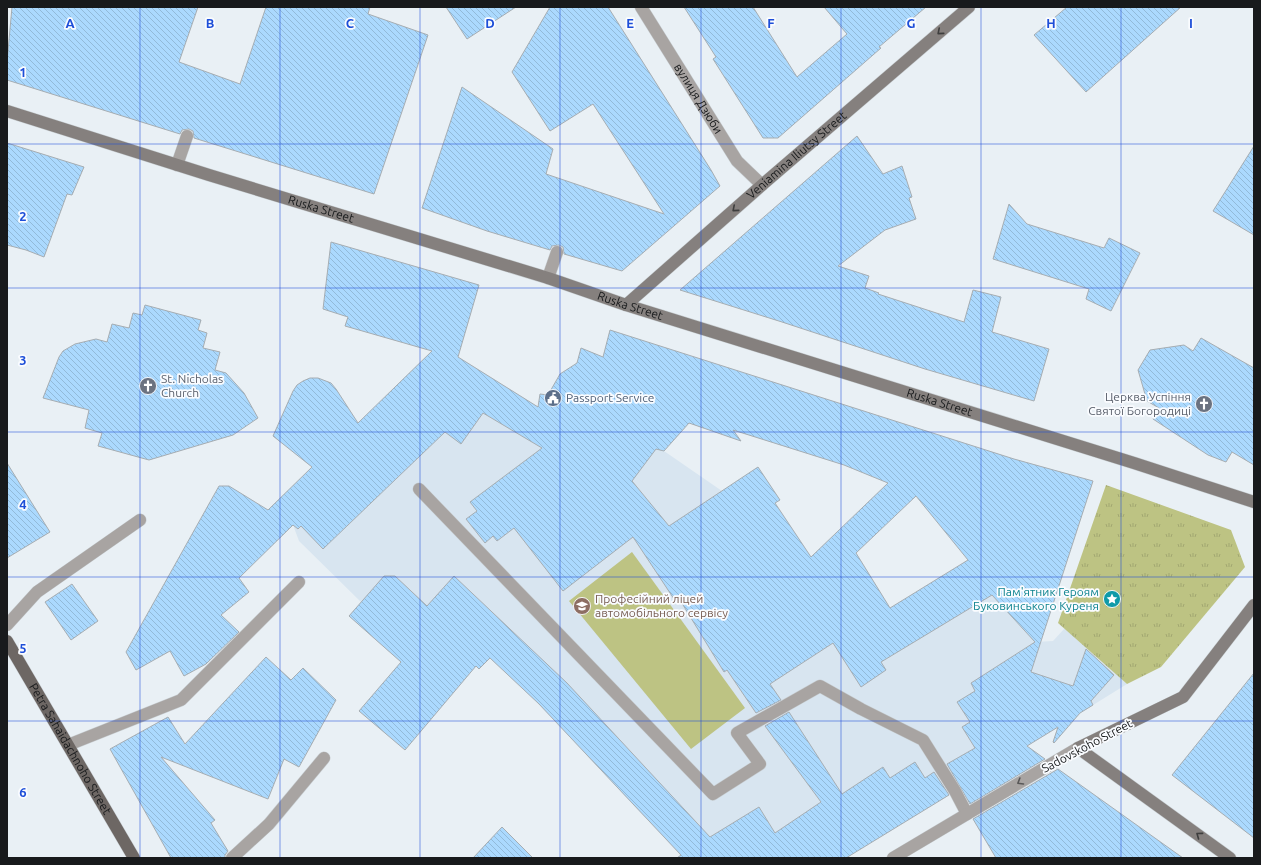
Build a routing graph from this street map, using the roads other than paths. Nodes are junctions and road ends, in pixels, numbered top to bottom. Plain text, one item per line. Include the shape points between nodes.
1 (641, 7) edge
2 (969, 7) edge
3 (7, 111) edge
4 (186, 136) dead end
5 (177, 165) junction
6 (762, 185) junction
7 (556, 252) dead end
8 (548, 278) junction
9 (626, 305) junction
10 (419, 489) dead end
11 (1254, 502) edge
12 (140, 520) dead end
13 (299, 582) dead end
14 (1254, 605) edge
15 (7, 625) edge
16 (7, 641) edge
17 (68, 745) junction
18 (1078, 748) junction
19 (324, 758) dead end
20 (967, 814) junction
21 (134, 858) edge
22 (232, 858) edge
23 (893, 858) edge
24 (1230, 858) edge

1 - 6 street, вулиця Дзюби via 737,161
2 -> 6 street, Veniamina Iliutsy Street
3 - 5 street, Ruska Street
4 - 5 street
5 - 8 street, Ruska Street
6 -> 9 street, Veniamina Iliutsy Street
7 - 8 street
8 - 9 street, Ruska Street
9 - 11 street, Ruska Street
10 - 20 street via 713,794 760,764 737,733 820,686 923,740
12 - 15 street via 37,592
13 - 17 street via 181,700
14 - 18 street, Sadovskoho Street via 1183,697
16 - 17 main road, Petra Sahaidachnoho Street
17 - 21 main road, Petra Sahaidachnoho Street
18 -> 20 street, Sadovskoho Street
24 -> 18 street
19 - 22 street via 269,824
20 - 23 street, Sadovskoho Street

